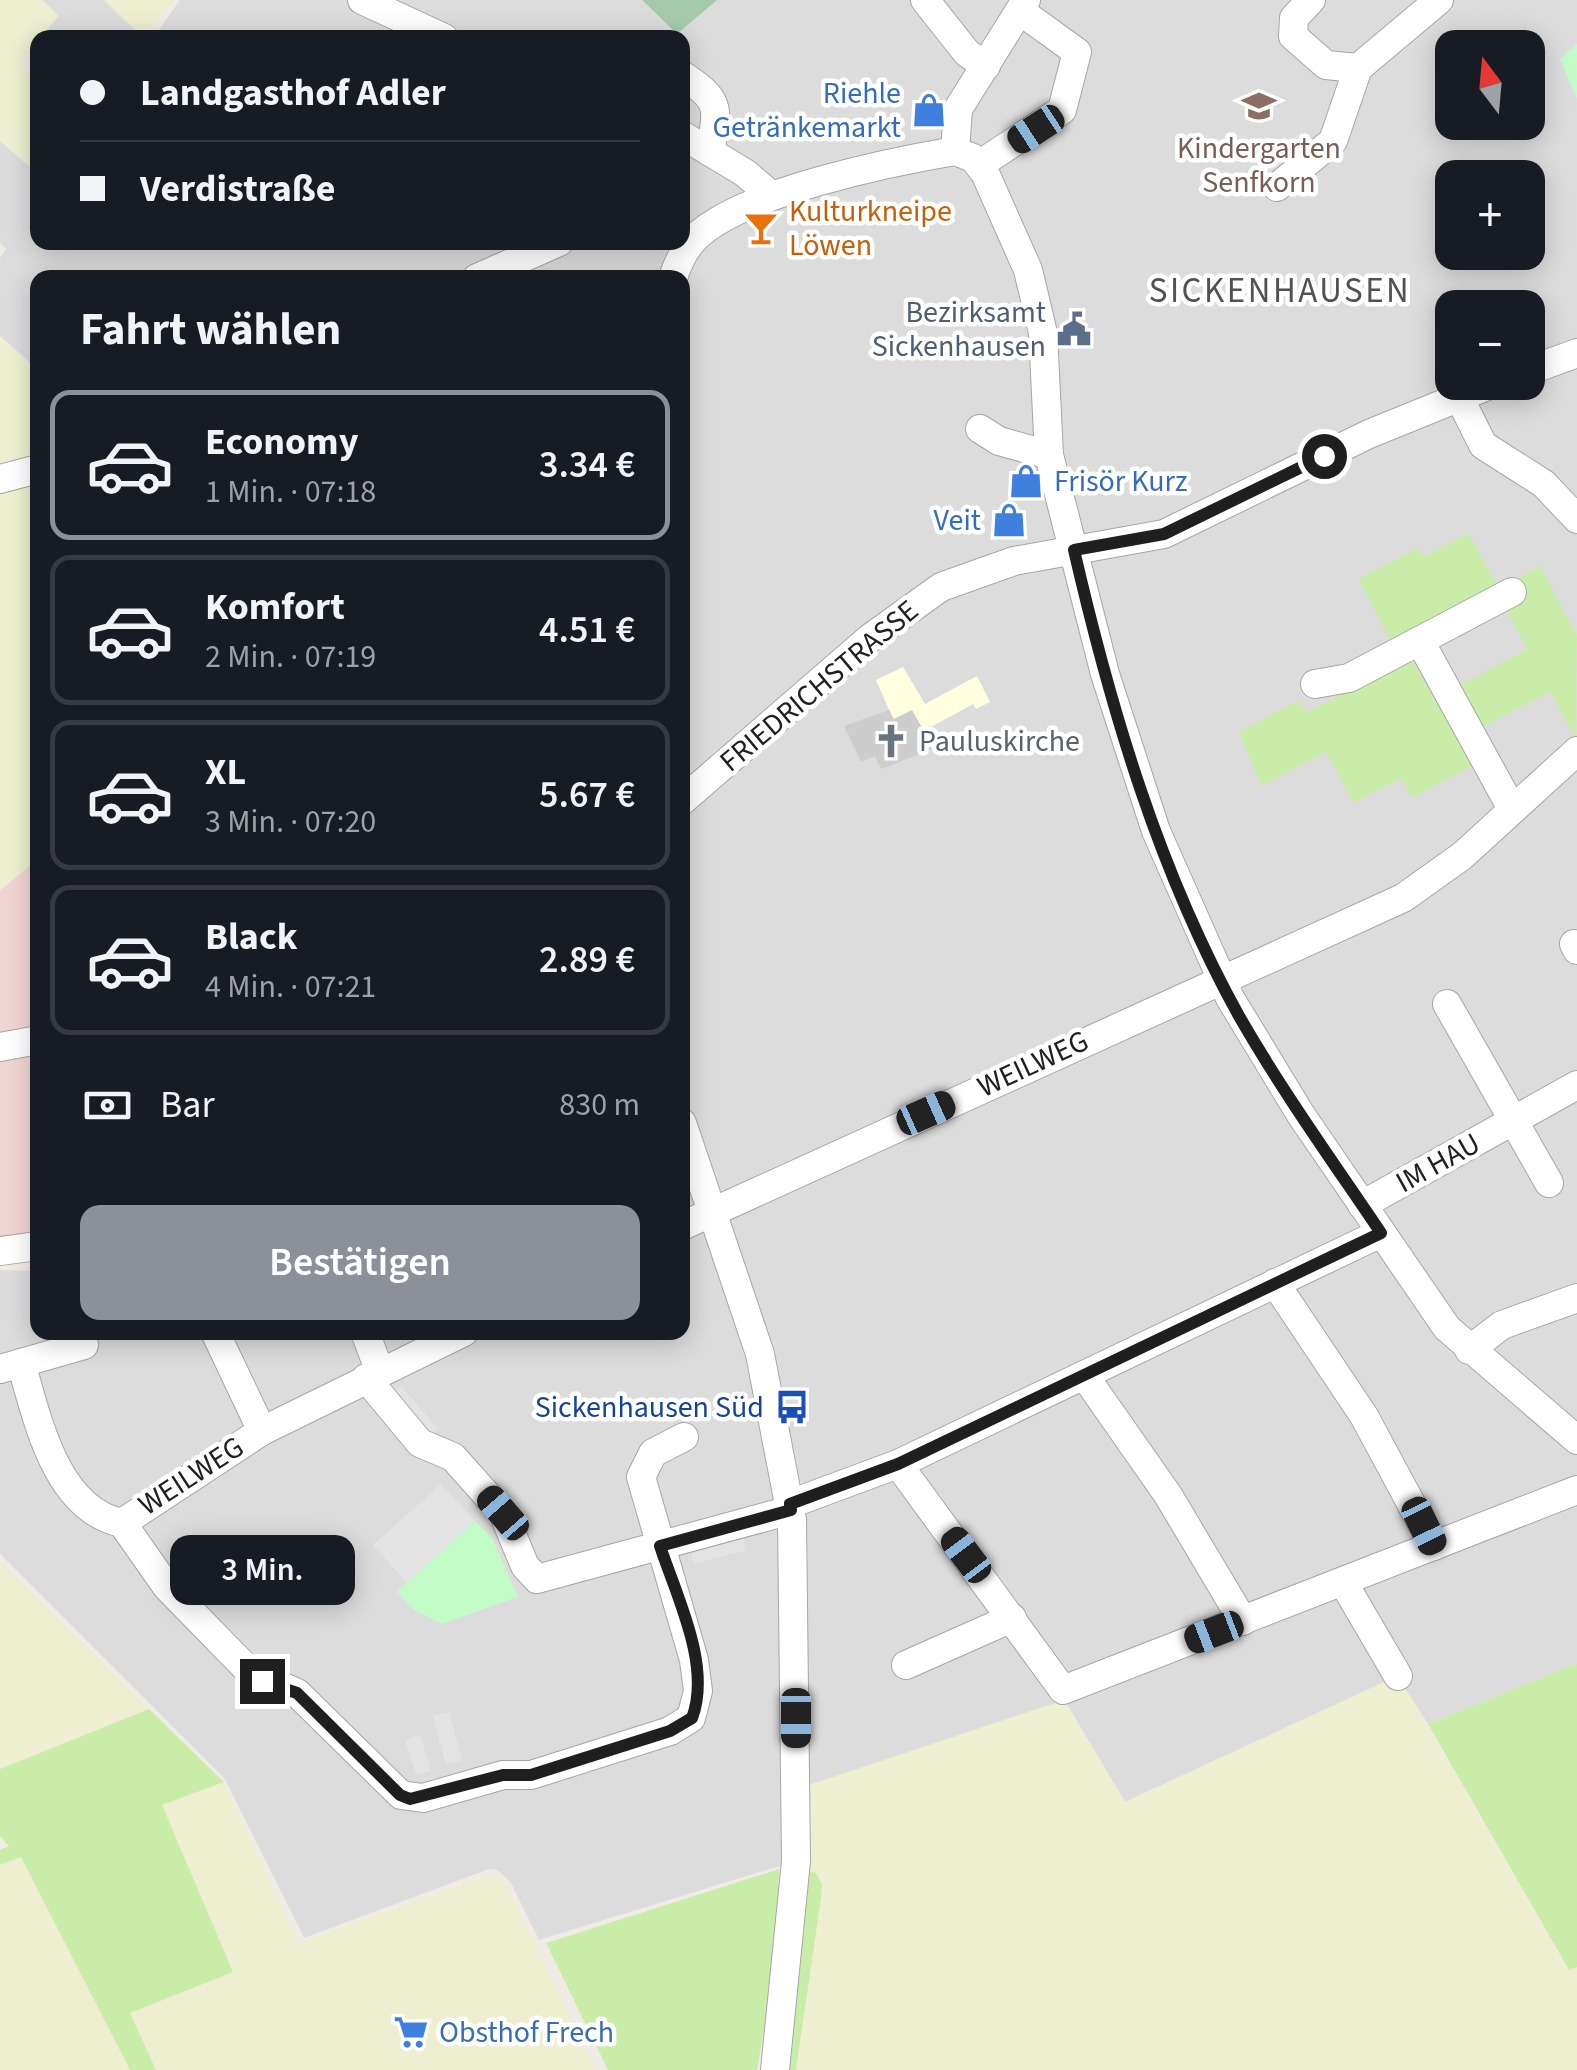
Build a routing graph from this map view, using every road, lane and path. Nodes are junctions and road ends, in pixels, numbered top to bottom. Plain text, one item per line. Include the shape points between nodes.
1 (362, 0) edge
2 (925, 0) edge
3 (1311, 0) edge
4 (1438, 0) edge
5 (1023, 5) edge
6 (427, 30) edge
7 (986, 66) junction
8 (1358, 68) junction
9 (690, 81) edge
10 (690, 140) edge
11 (710, 152) junction
12 (967, 158) junction
13 (1278, 187) dead end
14 (772, 196) junction
15 (690, 237) edge
16 (541, 250) edge
17 (495, 270) edge
18 (1577, 353) edge
19 (1545, 365) edge
20 (1452, 400) edge
21 (1461, 400) edge
22 (980, 430) dead end
23 (1049, 455) junction
24 (30, 471) edge
25 (0, 479) edge
26 (1577, 519) edge
27 (1075, 550) junction
28 (1512, 592) dead end
29 (1420, 641) junction
30 (1315, 684) dead end
31 (1577, 751) edge
32 (690, 794) edge
33 (1512, 809) junction
34 (1221, 980) junction
35 (1447, 1004) dead end
36 (30, 1041) edge
37 (0, 1047) edge
38 (1577, 1085) edge
39 (1514, 1122) junction
40 (690, 1145) edge
41 (1549, 1182) dead end
42 (1362, 1205) junction
43 (714, 1211) junction
44 (690, 1222) edge
45 (1381, 1233) junction
46 (30, 1247) edge
47 (0, 1251) edge
48 (1275, 1283) junction
49 (1577, 1298) edge
50 (220, 1340) edge
51 (367, 1340) edge
52 (447, 1340) edge
53 (84, 1344) dead end
54 (1469, 1350) junction
55 (10, 1366) edge
56 (373, 1375) junction
57 (1084, 1375) junction
58 (262, 1431) junction
59 (684, 1437) dead end
60 (1577, 1440) edge
61 (898, 1464) junction
62 (1577, 1490) edge
63 (791, 1507) junction
64 (122, 1523) junction
65 (660, 1546) junction
66 (1434, 1546) junction
67 (1343, 1582) junction
68 (1012, 1618) junction
69 (1242, 1621) junction
70 (906, 1665) dead end
71 (1398, 1676) dead end
72 (775, 2070) edge

1 - 6 street
2 - 7 street via 967,53
3 - 8 street via 1294,18 1293,36 1326,66
4 - 8 street
5 - 7 street
5 - 12 street via 1077,52 1070,89 1058,114
7 - 12 street via 958,109
8 - 13 street via 1333,141
9 - 11 street via 718,109
10 - 11 street
11 - 14 street
12 - 14 street
12 - 23 street via 1037,298
14 - 15 street
16 - 17 street
18 - 19 street
20 - 27 street, FRIEDRICHSTRASSE via 1164,534
21 - 26 street via 1484,444 1544,484
22 - 23 street
23 - 27 street
24 - 25 street
27 - 32 street, FRIEDRICHSTRASSE via 978,570 910,607
27 - 34 street via 1104,674 1142,793
28 - 29 street
29 - 30 street via 1349,678
29 - 33 street
31 - 33 street, WEILWEG
33 - 34 street, WEILWEG via 1403,898
34 - 42 street
34 - 43 street, WEILWEG
35 - 39 street, IM HAU
36 - 37 street
38 - 39 street, IM HAU
39 - 41 street, IM HAU
39 - 42 street, IM HAU
40 - 43 street
42 - 45 street
43 - 44 street, WEILWEG
43 - 63 street via 760,1354
45 - 48 street
45 - 54 street
46 - 47 street
48 - 57 street
48 - 66 street via 1364,1416
49 - 54 street via 1502,1325
50 - 58 street, WEILWEG
51 - 56 street
52 - 56 street, WEILWEG
53 - 55 street
54 - 60 street
55 - 64 street via 61,1471 90,1506
56 - 58 street, WEILWEG
56 - 65 street via 420,1443 453,1457 503,1513 537,1579
57 - 61 street
57 - 69 street via 1168,1496
58 - 64 street, WEILWEG
59 - 65 street via 643,1466
61 - 63 street
61 - 68 street
62 - 66 street
63 - 65 street
63 - 72 street via 797,1807
64 - 65 street via 167,1588 250,1672 297,1693 410,1799 503,1775 531,1775 687,1724 696,1703 696,1669
66 - 67 street
67 - 69 street
67 - 71 street
68 - 69 street via 1063,1690
68 - 70 street

